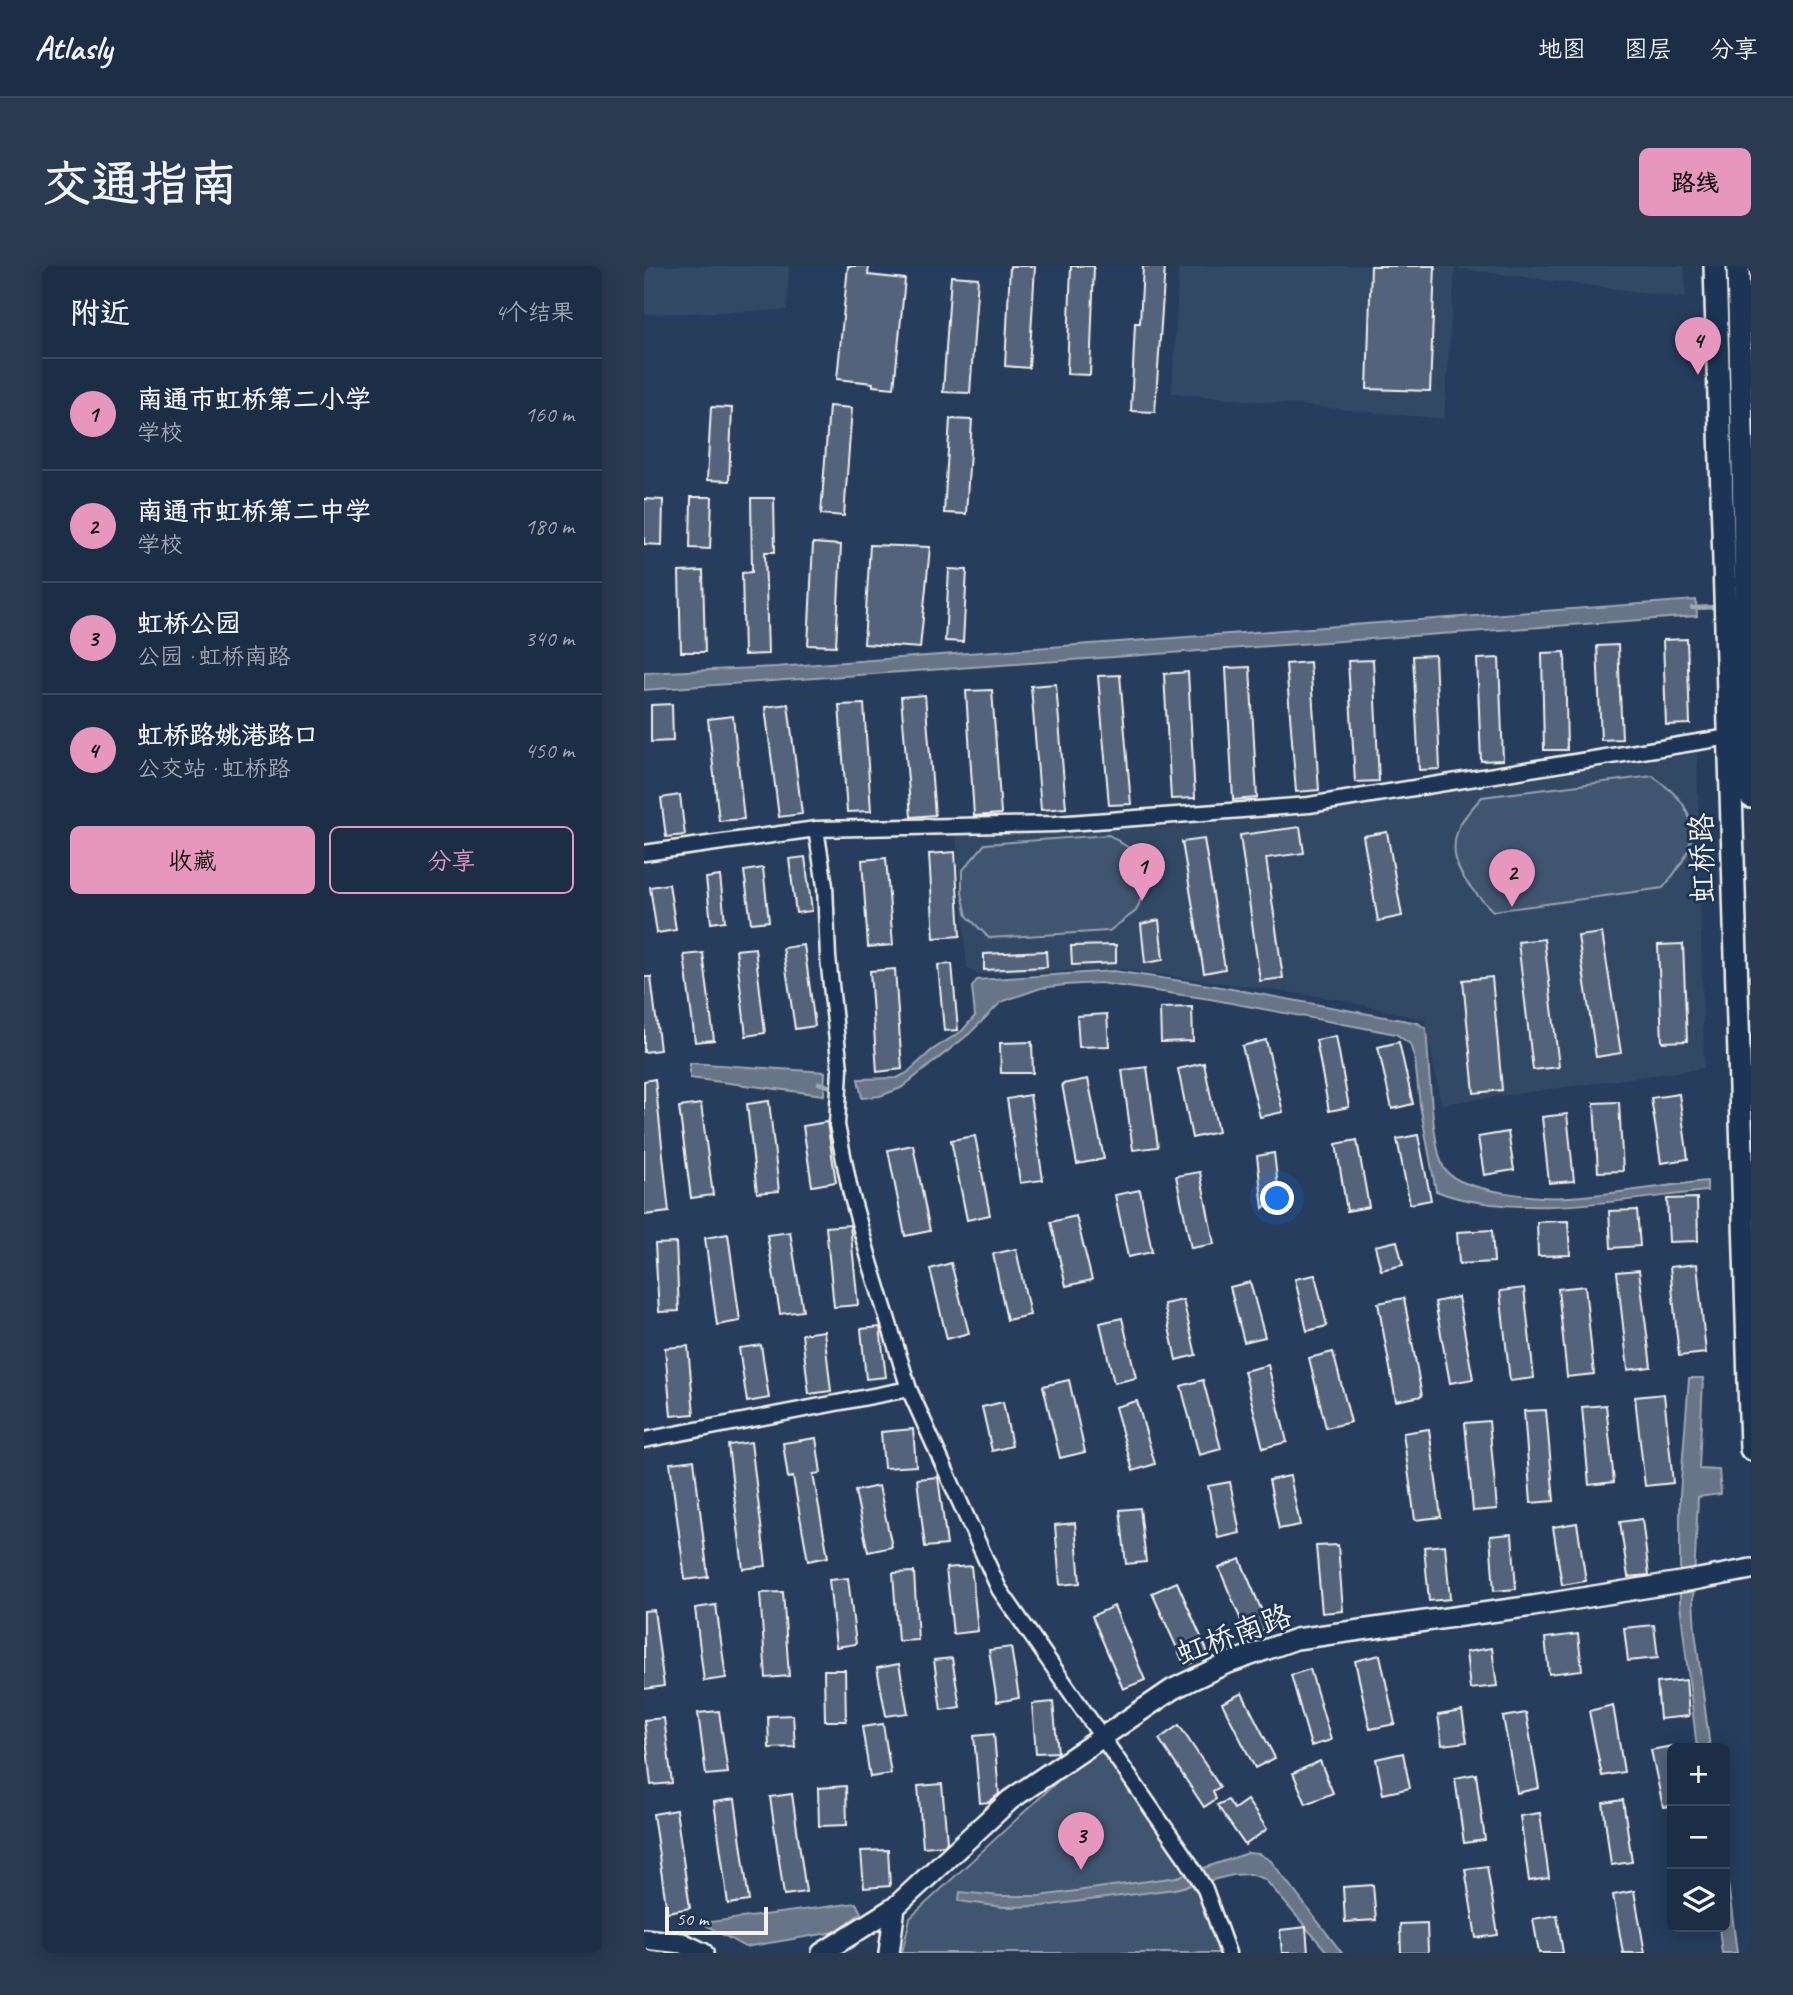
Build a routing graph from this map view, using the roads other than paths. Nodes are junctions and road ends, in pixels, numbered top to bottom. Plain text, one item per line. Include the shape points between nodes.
1 (1714, 266) edge
2 (1738, 266) edge
3 (1736, 596) junction
4 (1737, 618) junction
5 (1729, 737) junction
6 (1751, 743) edge
7 (1751, 797) edge
8 (816, 830) junction
9 (644, 853) edge
10 (909, 1389) junction
11 (644, 1440) edge
12 (1751, 1449) edge
13 (1751, 1569) edge
14 (1101, 1737) junction
15 (895, 1908) junction
16 (644, 1939) edge
17 (703, 1953) edge
18 (822, 1953) edge
19 (889, 1953) edge
20 (1228, 1953) edge

1 - 3 main road, 虹桥路
2 - 3 main road, 虹桥路
3 - 4 main road, 虹桥路
4 - 5 main road, 虹桥路
4 - 6 main road, 虹桥路
5 - 8 street via 1308,805 1055,824
5 - 12 main road, 虹桥路
6 - 7 main road, 虹桥路
8 - 9 street
8 - 10 street via 840,1069 837,1125 850,1189
10 - 11 street
10 - 14 street via 999,1589
13 - 14 street, 虹桥南路 via 1296,1639 1173,1689
14 - 15 street, 虹桥南路 via 1010,1800
14 - 20 street via 1205,1889
15 - 18 street, 虹桥南路
15 - 19 street
16 - 17 street via 682,1943

